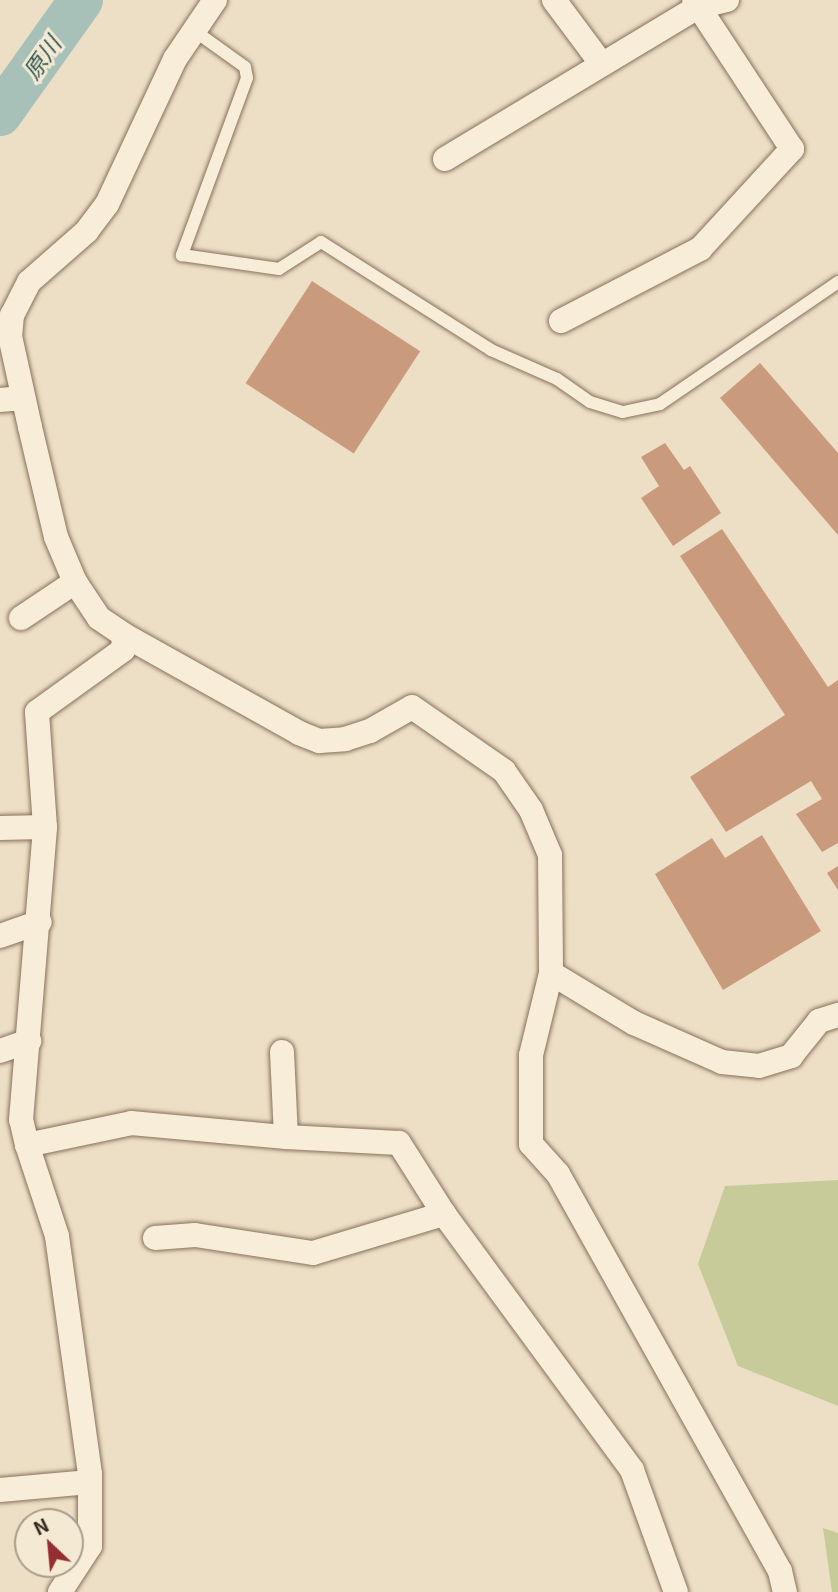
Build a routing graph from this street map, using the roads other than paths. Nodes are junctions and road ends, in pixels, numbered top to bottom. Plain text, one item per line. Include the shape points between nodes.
1 (215, 0) edge
2 (554, 0) edge
3 (727, 0) edge
4 (696, 3) edge
5 (192, 29) junction
6 (601, 63) junction
7 (445, 159) dead end
8 (838, 282) edge
9 (561, 321) dead end
10 (12, 399) edge
11 (75, 582) junction
12 (21, 618) dead end
13 (124, 635) junction
14 (46, 827) junction
15 (0, 828) edge
16 (40, 922) junction
17 (0, 936) edge
18 (551, 973) junction
19 (838, 1014) edge
20 (29, 1041) junction
21 (0, 1051) edge
22 (282, 1052) dead end
23 (286, 1137) junction
24 (27, 1145) junction
25 (444, 1214) junction
26 (155, 1238) dead end
27 (90, 1482) junction
28 (0, 1490) edge
29 (60, 1592) edge
30 (676, 1592) edge
31 (785, 1592) edge

1 - 5 street
2 - 6 street
3 - 4 street
4 - 6 street
4 - 9 street via 792,149 700,249
5 - 8 lane via 245,67 247,78 182,255 279,269 321,242 491,350 557,379 590,402 623,412 660,404
5 - 10 street via 107,204 87,231 29,282 12,315
6 - 7 street
10 - 11 street
11 - 12 street
11 - 13 street via 99,618
13 - 14 street via 123,650 37,712
13 - 18 street via 319,741 370,731 412,707 504,772 531,810 550,855
14 - 15 street
14 - 16 street
16 - 17 street
16 - 20 street
18 - 19 street via 634,1023 722,1062 779,1063 791,1056 819,1021
18 - 31 street via 531,1055 531,1144 558,1174 780,1571
20 - 21 street
20 - 24 street via 21,1120
22 - 23 street
23 - 24 street via 131,1123
23 - 25 street via 399,1143
24 - 27 street via 57,1236
25 - 26 street via 313,1253 195,1234
25 - 30 street via 632,1470
27 - 28 street
27 - 29 street via 90,1546

